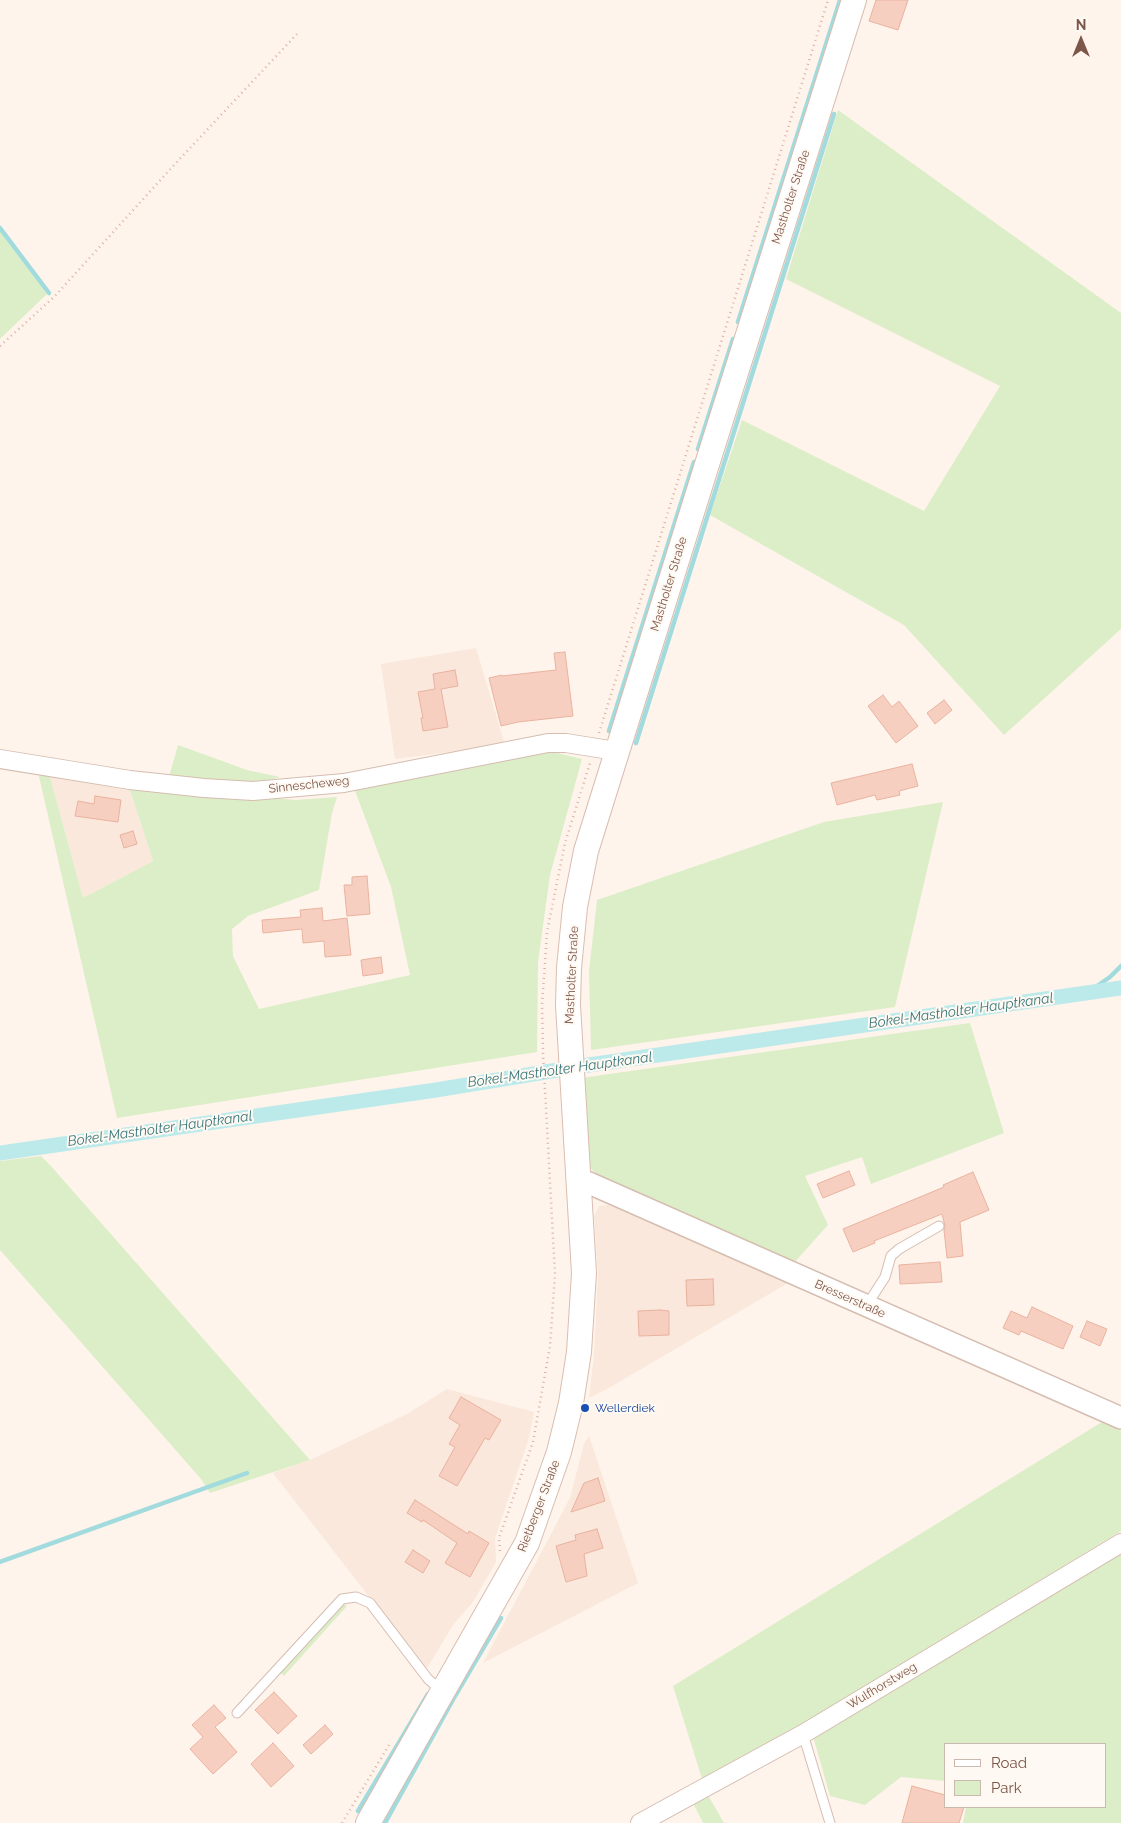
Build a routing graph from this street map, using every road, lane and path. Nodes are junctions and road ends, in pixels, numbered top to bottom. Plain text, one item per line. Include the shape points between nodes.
1 (854, 0) edge
2 (298, 33) dead end
3 (0, 346) edge
4 (616, 751) junction
5 (0, 759) edge
6 (543, 1053) dead end
7 (578, 1182) junction
8 (939, 1226) dead end
9 (866, 1306) junction
10 (1121, 1418) edge
11 (1121, 1543) edge
12 (500, 1555) dead end
13 (443, 1692) junction
14 (236, 1714) dead end
15 (803, 1734) junction
16 (393, 1737) dead end
17 (342, 1823) edge
18 (368, 1823) edge
19 (640, 1823) edge
20 (830, 1823) edge

1 - 4 main road, Mastholter Straße
2 - 3 path via 54,297
4 - 5 street, Sinnescheweg via 548,742 344,783 253,791 130,780
4 - 7 main road, Mastholter Straße via 586,851 575,907 569,968 569,1044
6 - 12 path via 555,1274 550,1346 533,1442 500,1538
7 - 9 street, Bresserstraße via 588,1183
7 - 13 main road, Rietberger Straße via 584,1274 579,1352 559,1452 527,1543
8 - 9 lane via 891,1256 885,1277
9 - 10 street, Bresserstraße
11 - 15 street, Wulfhorstweg
13 - 14 lane via 428,1679 370,1603 356,1597 342,1599
13 - 18 main road, Rietberger Straße
15 - 19 street, Wulfhorstweg
15 - 20 lane
16 - 17 path

